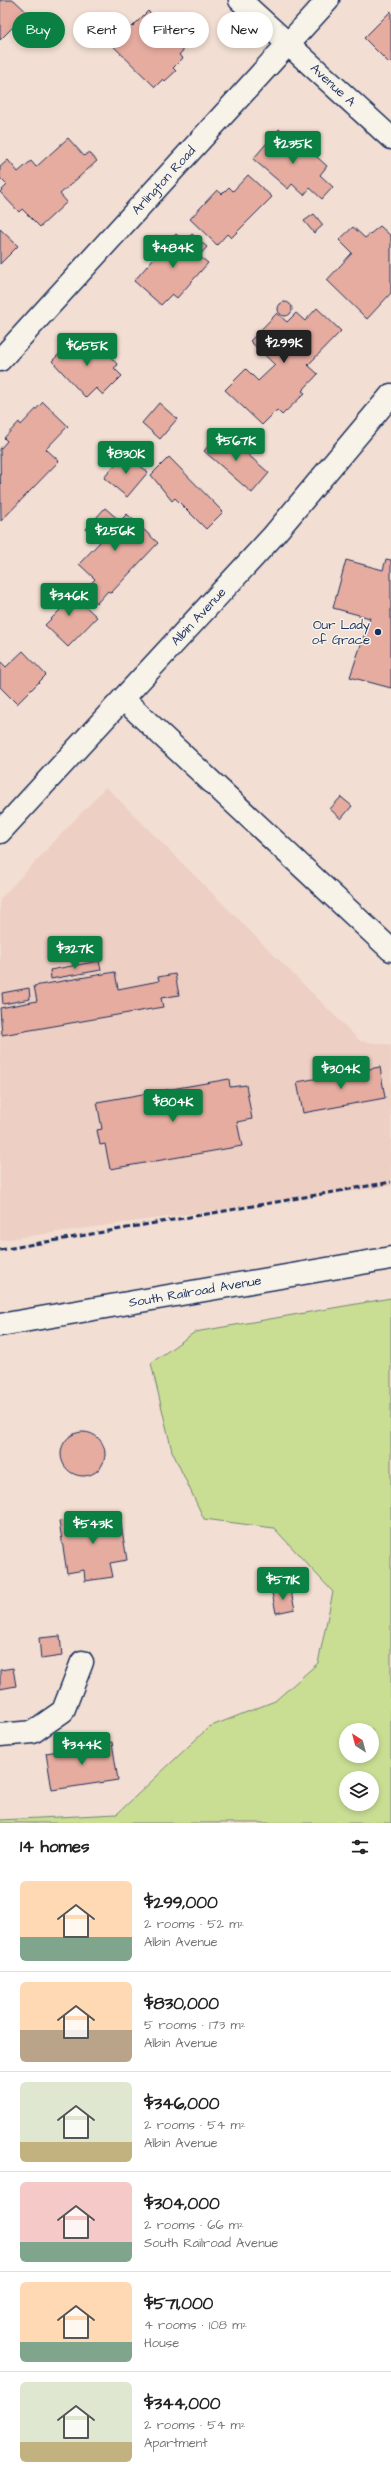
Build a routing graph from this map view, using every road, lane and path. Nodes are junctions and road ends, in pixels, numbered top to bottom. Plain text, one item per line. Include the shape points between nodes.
1 (240, 0) edge
2 (328, 0) edge
3 (288, 44) junction
4 (391, 138) edge
5 (0, 360) edge
6 (391, 395) edge
7 (123, 699) junction
8 (0, 832) edge
9 (391, 950) edge
10 (391, 1258) edge
11 (0, 1325) edge
12 (82, 1662) dead end
13 (0, 1735) edge

1 - 3 street, Avenue A
2 - 3 street, Arlington Road
3 - 4 street, Avenue A
3 - 5 street, Arlington Road
6 - 7 street, Albin Avenue via 272,537
7 - 8 street, Albin Avenue
7 - 9 street
10 - 11 street, South Railroad Avenue
12 - 13 street via 63,1710 33,1732

